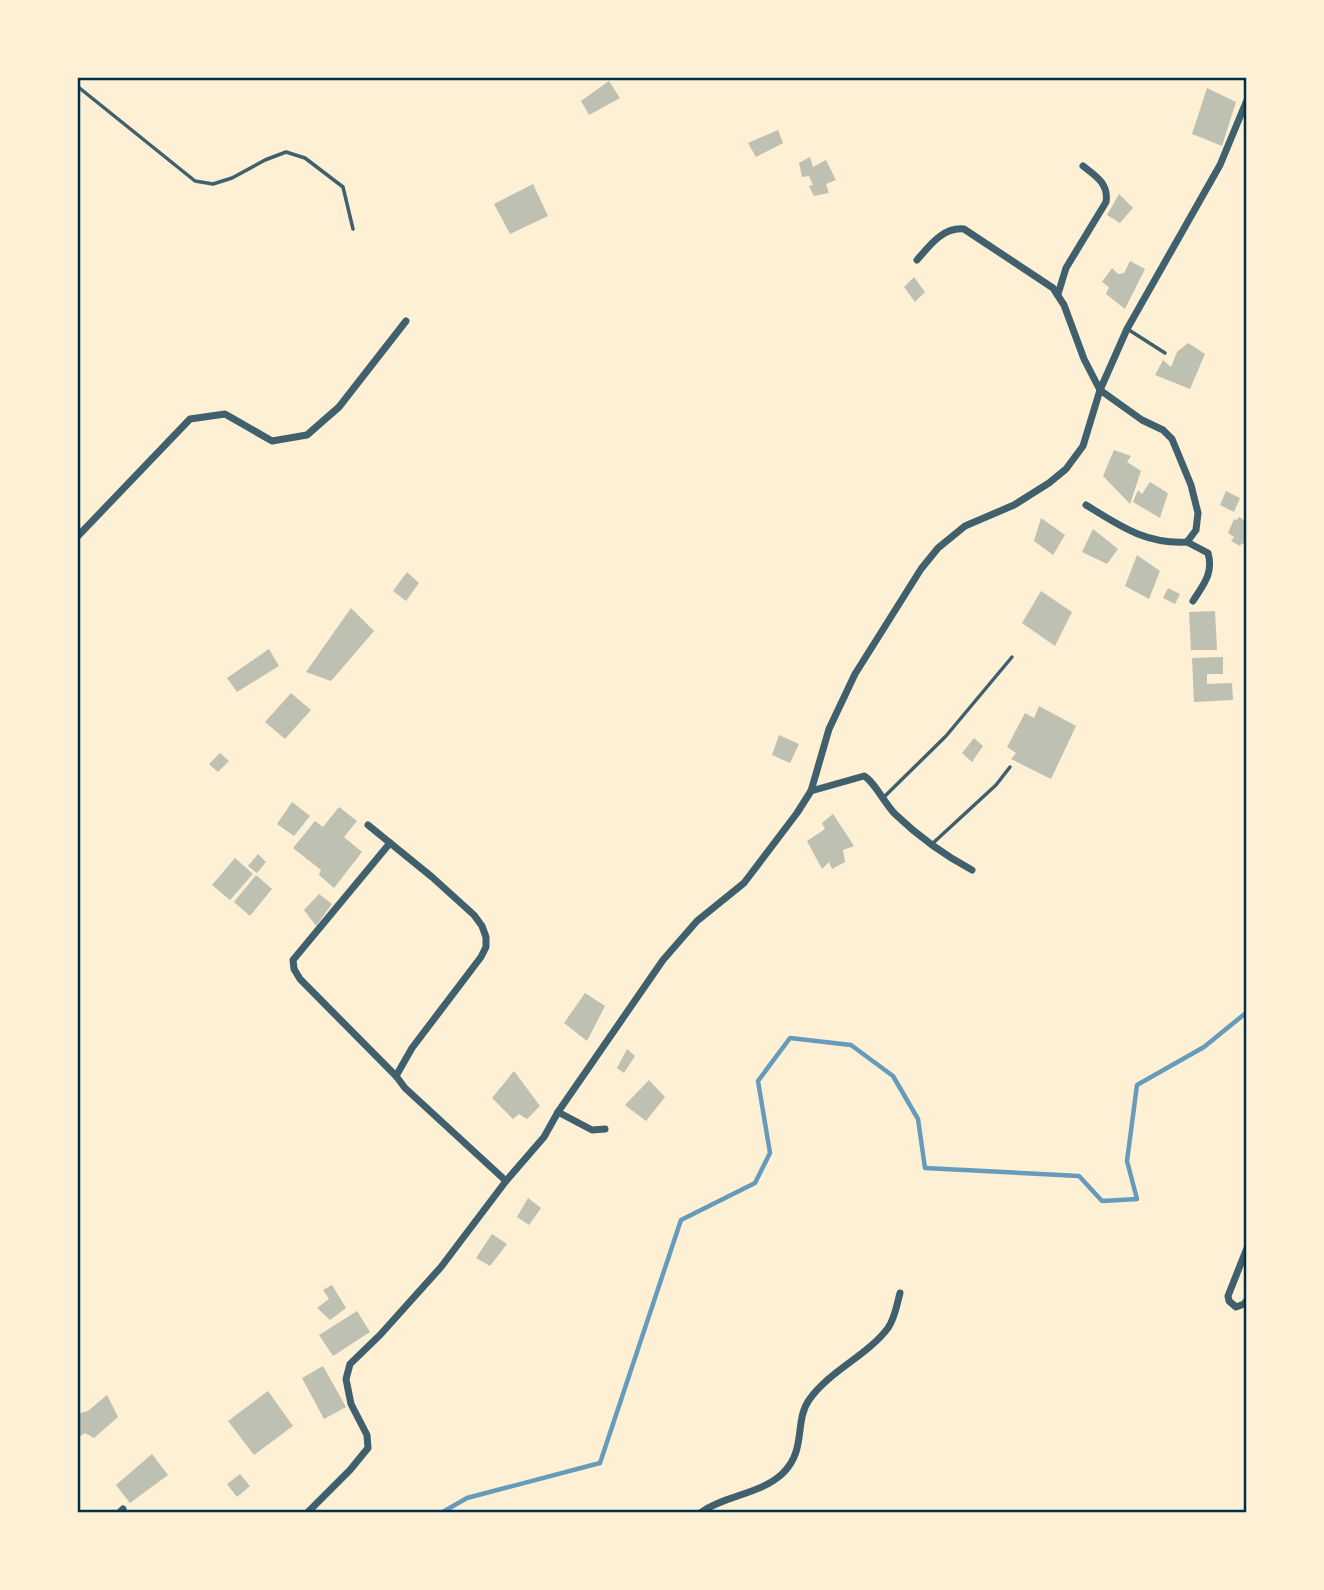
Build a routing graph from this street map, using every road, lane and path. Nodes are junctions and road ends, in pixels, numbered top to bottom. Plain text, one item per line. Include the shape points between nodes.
1 (77, 86) edge
2 (1247, 100) edge
3 (1083, 166) dead end
4 (353, 229) dead end
5 (917, 260) dead end
6 (1058, 294) junction
7 (406, 321) dead end
8 (1127, 329) junction
9 (1166, 353) dead end
10 (1100, 390) junction
11 (1086, 505) dead end
12 (77, 537) edge
13 (1187, 542) junction
14 (1193, 601) dead end
15 (1012, 657) dead end
16 (1010, 767) dead end
17 (811, 791) junction
18 (882, 800) junction
19 (368, 825) dead end
20 (390, 843) junction
21 (930, 845) junction
22 (972, 870) dead end
23 (396, 1076) junction
24 (558, 1112) junction
25 (605, 1129) dead end
26 (506, 1181) junction
27 (1247, 1248) edge
28 (900, 1293) dead end
29 (1247, 1300) edge
30 (307, 1513) edge
31 (701, 1513) edge

1 - 4 lane via 195,181 213,184 232,178 286,152 305,158 343,187
2 - 8 street via 1220,165
3 - 6 street via 1100,179 1107,192 1066,268
5 - 6 street via 946,232 964,229
6 - 10 street
7 - 12 street via 339,407 307,435 272,441 225,414 190,419
8 - 9 lane
8 - 10 street
10 - 13 street via 1163,430 1176,446 1198,513 1196,530
10 - 17 street via 1083,446 1066,469 1014,505 965,526 921,569 855,674 829,729
11 - 13 street via 1152,540
13 - 14 street via 1208,553 1210,564 1209,576
15 - 18 lane via 946,736
16 - 21 lane
17 - 18 street via 864,776
17 - 24 street via 744,883 697,921 663,960
18 - 21 street
19 - 20 street
20 - 23 street via 474,915 486,937 481,957
20 - 23 street via 293,960 300,979
21 - 22 street
23 - 26 street
24 - 25 street via 592,1130
24 - 26 street via 544,1137
26 - 30 street via 441,1267 350,1364 346,1380 351,1404 367,1435 368,1448
27 - 29 street via 1228,1296 1236,1307
28 - 31 street via 889,1327 807,1403 792,1463 762,1487

